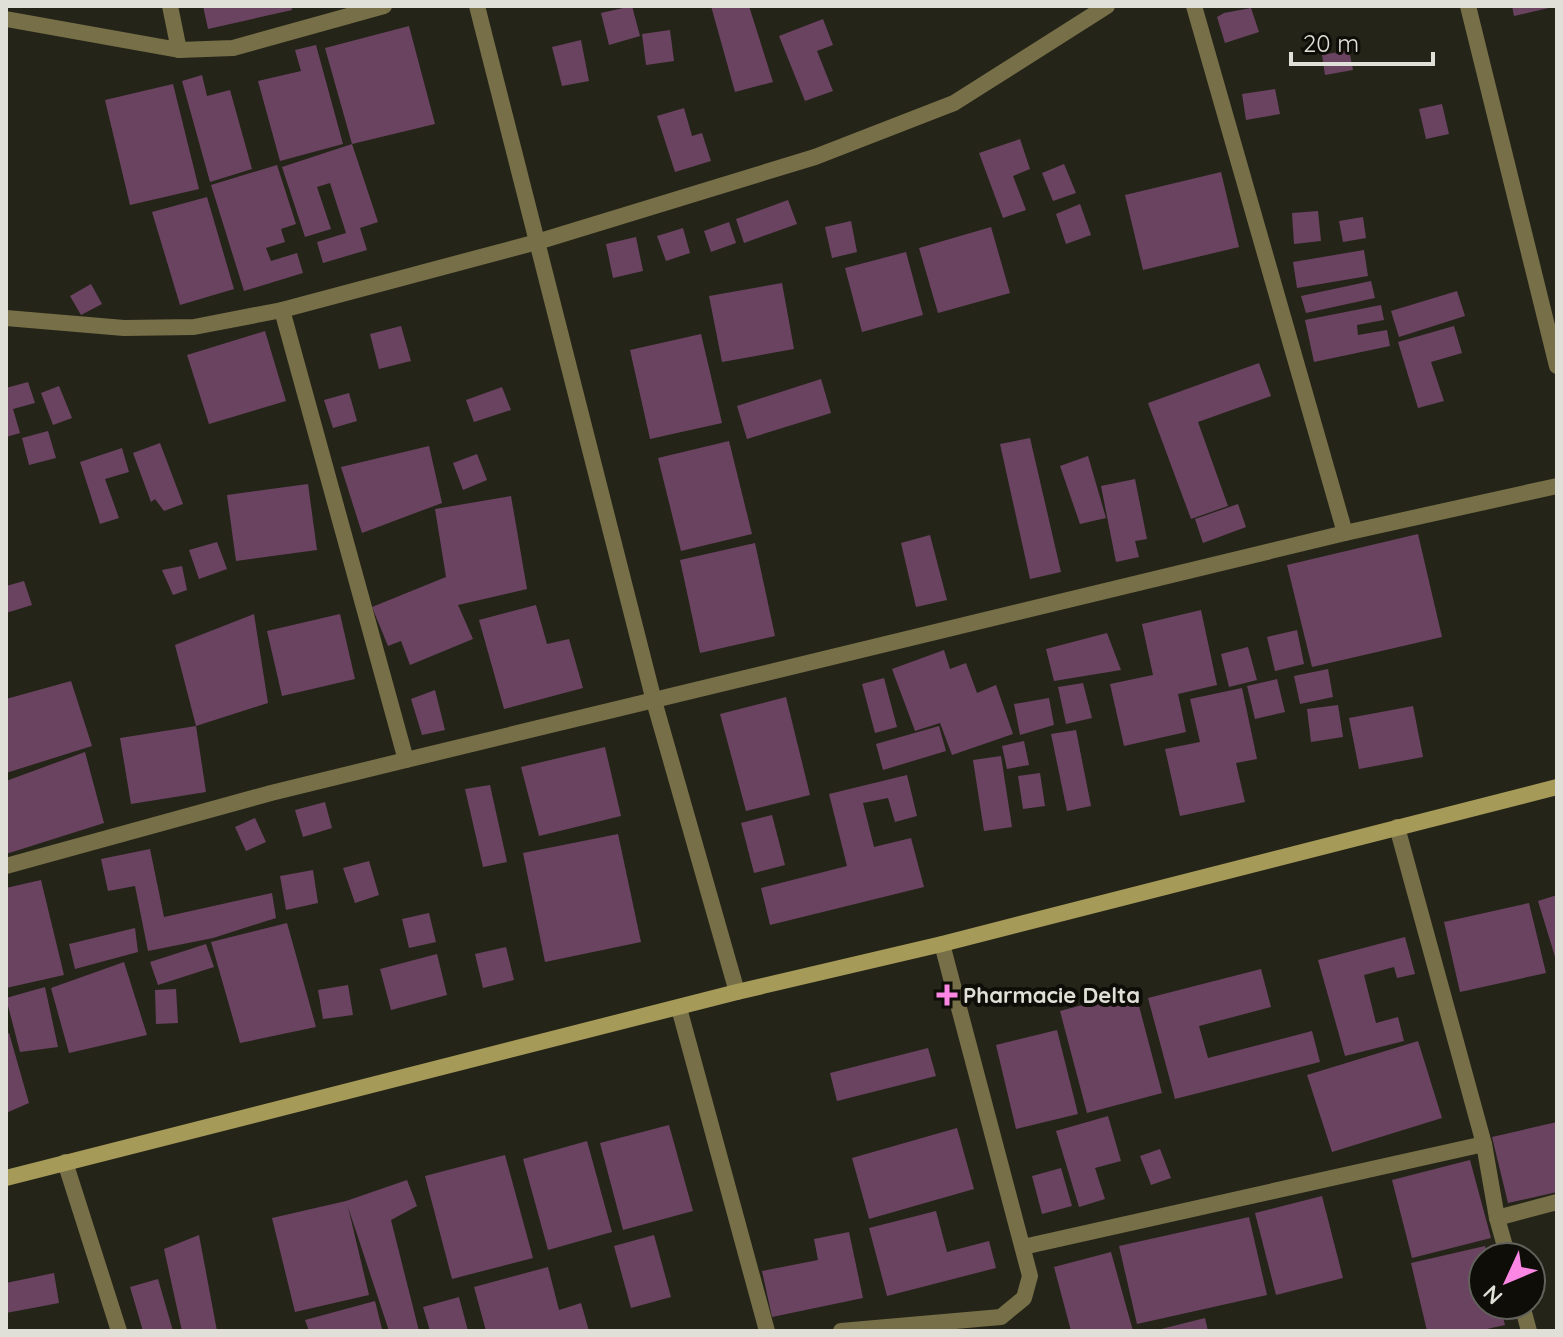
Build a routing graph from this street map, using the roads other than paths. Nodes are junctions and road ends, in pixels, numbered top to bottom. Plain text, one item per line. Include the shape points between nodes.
1 (25, 6) edge
2 (170, 6) edge
3 (384, 6) edge
4 (477, 6) edge
5 (1107, 6) edge
6 (1194, 6) edge
7 (1468, 6) edge
8 (1083, 13) edge
9 (6, 19) edge
10 (29, 23) junction
11 (179, 50) junction
12 (537, 242) junction
13 (282, 310) junction
14 (6, 318) edge
15 (1557, 366) edge
16 (1557, 486) edge
17 (1345, 533) junction
18 (654, 701) junction
19 (406, 760) junction
20 (1557, 787) edge
21 (1397, 827) junction
22 (6, 866) edge
23 (942, 944) junction
24 (737, 992) junction
25 (679, 1008) junction
26 (1484, 1144) junction
27 (65, 1162) junction
28 (6, 1178) edge
29 (1557, 1202) edge
30 (1497, 1218) junction
31 (1503, 1241) edge
32 (1023, 1247) junction
33 (943, 1327) edge
34 (119, 1331) edge
35 (767, 1331) edge
36 (841, 1331) edge

1 - 10 street
2 - 11 street
3 - 11 street via 233,48
4 - 12 street
5 - 8 street
6 - 17 street
7 - 15 street
8 - 12 street via 954,103 815,157
9 - 10 street
10 - 11 street
12 - 13 street
12 - 18 street
13 - 14 street via 194,327 124,328
13 - 19 street
16 - 17 street
17 - 18 street
18 - 19 street
18 - 24 street
19 - 22 street
20 - 21 main road
21 - 23 main road
21 - 26 street
23 - 24 main road
23 - 32 street
24 - 25 main road
25 - 27 main road
25 - 35 street
26 - 30 street
26 - 32 street
27 - 28 main road
27 - 34 street
29 - 30 street
30 - 31 street
32 - 33 street via 1030,1276 1024,1298 1001,1317
33 - 36 street

